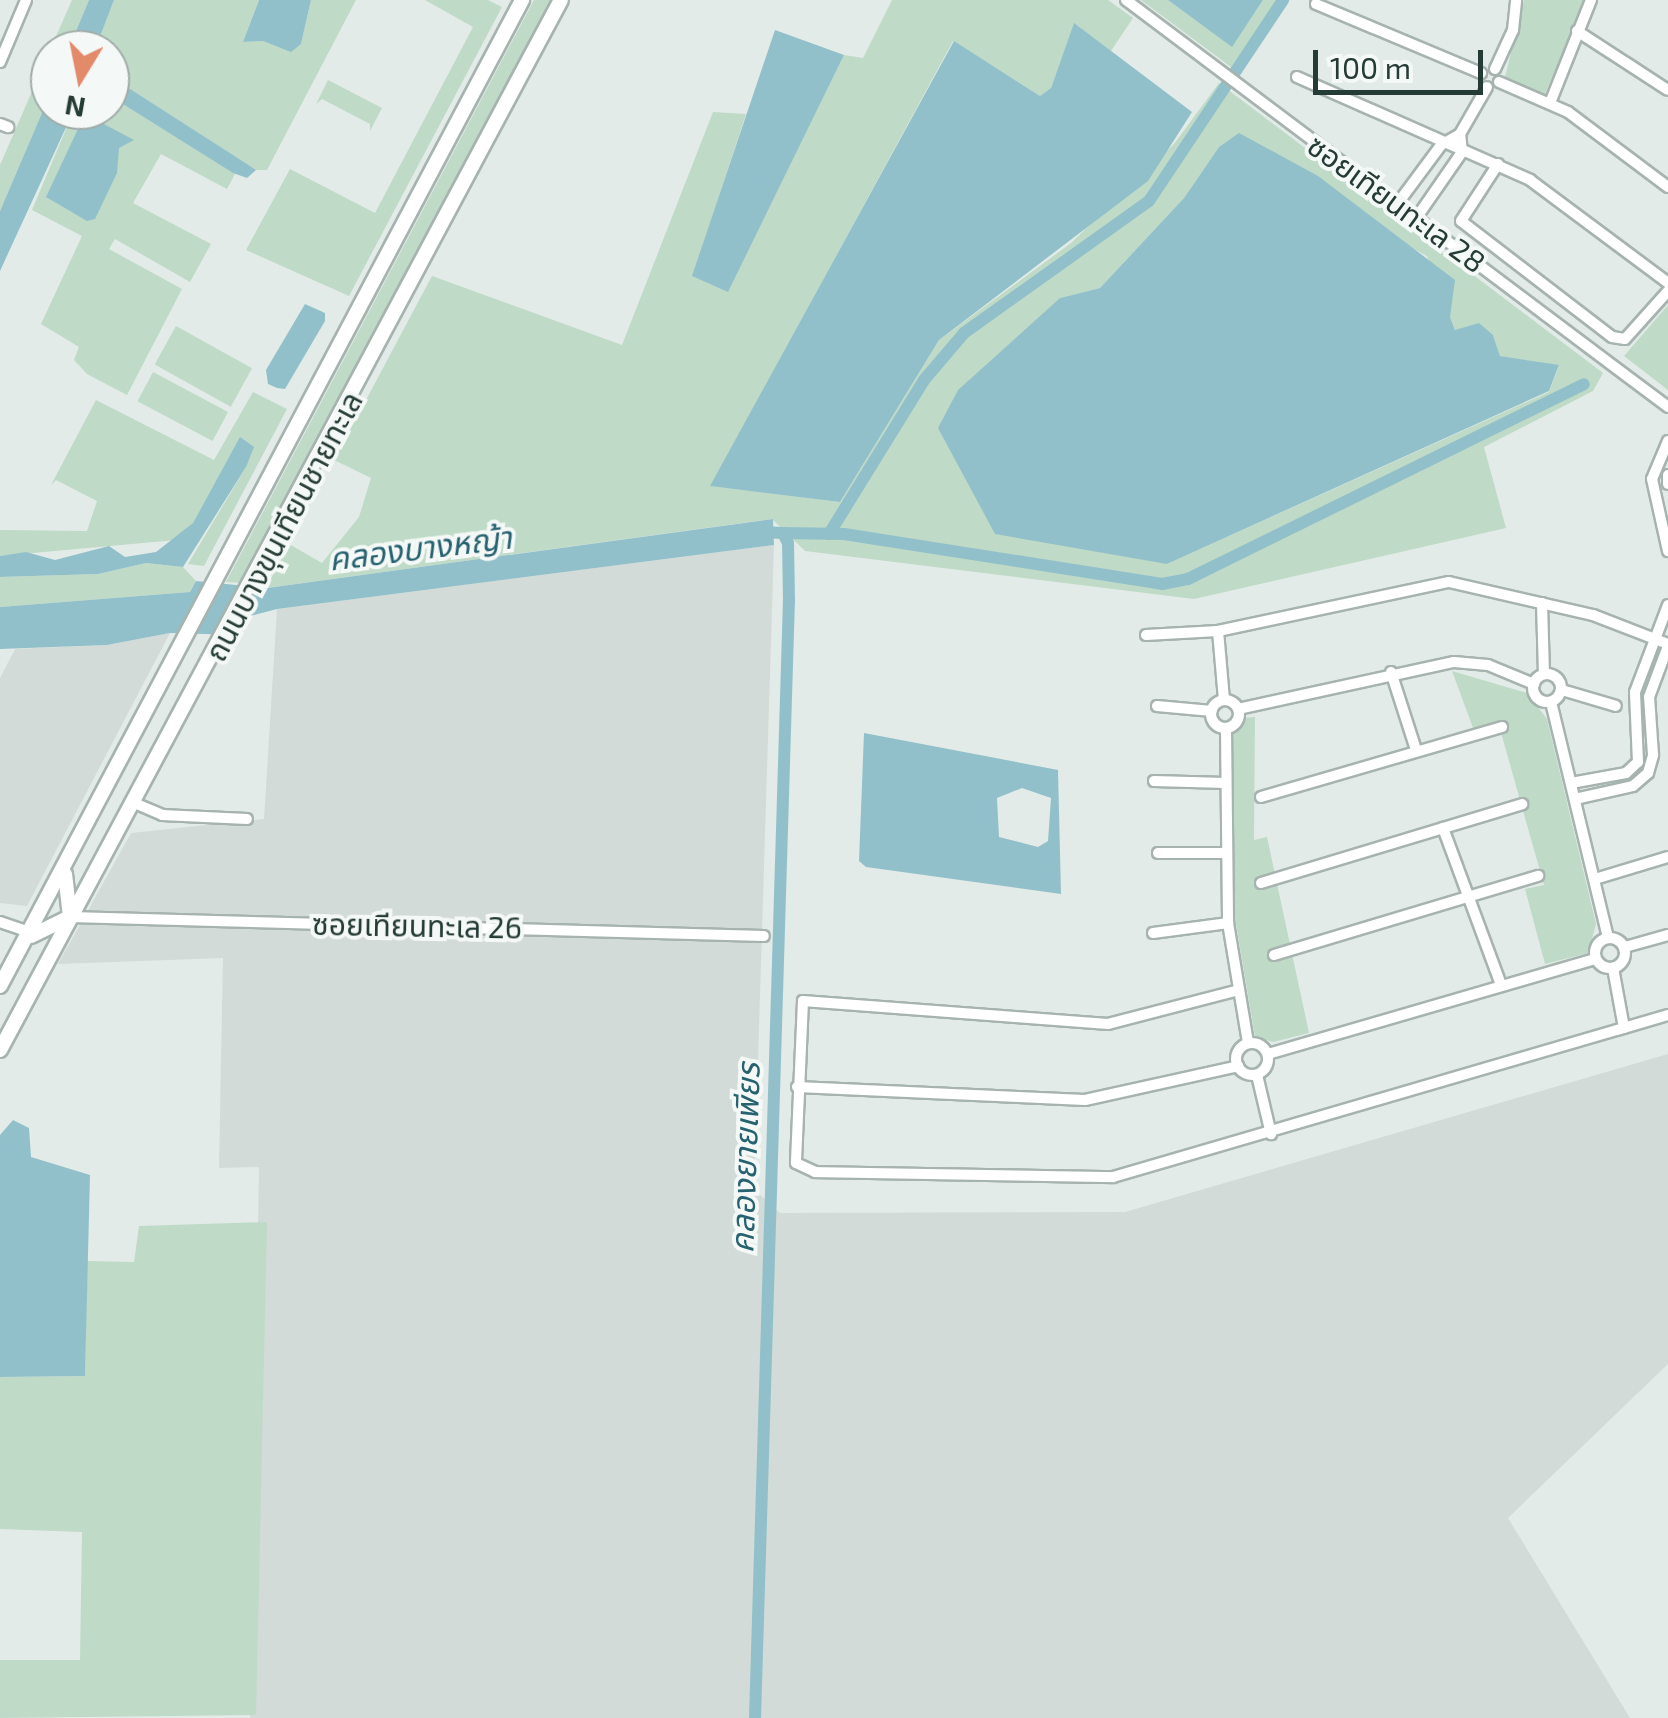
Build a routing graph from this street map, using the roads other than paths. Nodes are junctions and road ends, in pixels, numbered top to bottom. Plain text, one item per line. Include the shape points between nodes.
1 (26, 0) edge
2 (522, 0) edge
3 (561, 0) edge
4 (1126, 0) edge
5 (1591, 0) edge
6 (1513, 1) edge
7 (1316, 4) dead end
8 (1577, 32) junction
9 (0, 62) edge
10 (1495, 69) junction
11 (1481, 73) junction
12 (1296, 77) dead end
13 (1499, 82) junction
14 (1487, 87) junction
15 (1668, 90) edge
16 (1550, 102) junction
17 (1460, 134) junction
18 (1441, 144) junction
19 (1462, 152) junction
20 (1498, 164) junction
21 (1668, 186) edge
22 (1398, 203) junction
23 (1417, 217) junction
24 (1668, 287) edge
25 (1668, 407) edge
26 (1668, 441) edge
27 (1653, 470) junction
28 (1668, 476) edge
29 (1668, 484) edge
30 (1668, 551) edge
31 (1542, 602) junction
32 (1668, 605) edge
33 (1218, 632) junction
34 (1146, 635) dead end
35 (1655, 639) junction
36 (1668, 645) edge
37 (1391, 672) junction
38 (1544, 674) junction
39 (1534, 684) junction
40 (1562, 690) junction
41 (1224, 700) junction
42 (1550, 702) junction
43 (1157, 706) dead end
44 (1616, 706) dead end
45 (1212, 710) junction
46 (1238, 710) junction
47 (1502, 727) dead end
48 (1226, 728) junction
49 (1416, 750) junction
50 (1634, 770) junction
51 (1643, 779) junction
52 (1154, 781) dead end
53 (1226, 783) junction
54 (1571, 783) junction
55 (1261, 797) dead end
56 (1574, 799) junction
57 (132, 802) junction
58 (1522, 804) dead end
59 (247, 819) dead end
60 (1444, 828) junction
61 (1158, 853) dead end
62 (1226, 853) junction
63 (70, 854) junction
64 (1668, 858) edge
65 (1538, 876) dead end
66 (1595, 879) junction
67 (1261, 883) dead end
68 (1466, 898) junction
69 (70, 917) junction
70 (0, 922) edge
71 (1228, 924) junction
72 (1153, 933) dead end
73 (1668, 935) edge
74 (764, 936) dead end
75 (26, 938) junction
76 (1608, 938) junction
77 (1624, 947) junction
78 (1274, 954) dead end
79 (1596, 959) junction
80 (1614, 968) junction
81 (1500, 985) junction
82 (0, 986) edge
83 (1239, 990) junction
84 (1668, 1016) edge
85 (1624, 1028) junction
86 (1248, 1043) junction
87 (0, 1050) edge
88 (1268, 1054) junction
89 (1238, 1066) junction
90 (1256, 1075) junction
91 (797, 1087) junction
92 (1271, 1134) junction

1 - 9 street
2 - 63 main road, ถนนบางขุนเทียนชายทะเล
3 - 57 main road, ถนนบางขุนเทียนชายทะเล via 219,650
4 - 22 street, ซอยเทียนทะเล 28
5 - 8 street
6 - 10 street via 1513,30
7 - 11 street
8 - 15 street
8 - 16 street
10 - 11 street
10 - 13 street
11 - 14 street
12 - 18 street
13 - 14 street
13 - 16 street
14 - 17 street
16 - 21 street
17 - 18 street
17 - 19 street
18 - 19 street
18 - 22 street
19 - 20 street
19 - 23 street
20 - 24 street via 1530,180
20 - 24 street via 1461,221 1608,334 1625,339
22 - 23 street, ซอยเทียนทะเล 28
23 - 25 street, ซอยเทียนทะเล 28
26 - 27 street
27 - 28 street
27 - 30 street
28 - 29 street
31 - 33 street via 1465,583 1434,583
31 - 35 street
31 - 38 street
32 - 35 street
33 - 34 street
33 - 41 street
35 - 36 street
35 - 50 street via 1636,692
36 - 51 street via 1649,697 1653,755
37 - 39 street via 1464,662
37 - 46 street
37 - 49 street
38 - 39 street
38 - 40 street via 1555,676
39 - 42 street via 1537,698
40 - 42 street
40 - 44 street
41 - 45 street
41 - 46 street
42 - 54 street
43 - 45 street
45 - 48 street via 1213,721
46 - 48 street
47 - 49 street
48 - 53 street
49 - 55 street
50 - 51 street
50 - 54 street
51 - 56 street
52 - 53 street
53 - 62 street
54 - 56 street
56 - 66 street
57 - 59 street via 162,815
57 - 69 main road, ถนนบางขุนเทียนชายทะเล
58 - 60 street
60 - 67 street
60 - 68 street
61 - 62 street
62 - 71 street
63 - 69 main road via 62,885
63 - 75 main road, ถนนบางขุนเทียนชายทะเล
64 - 66 street
65 - 68 street
66 - 76 street
68 - 78 street
68 - 81 street
69 - 74 street, ซอยเทียนทะเล 26
69 - 75 main road
69 - 87 main road, ถนนบางขุนเทียนชายทะเล
70 - 75 street
71 - 72 street
71 - 83 street
73 - 77 street
75 - 82 main road, ถนนบางขุนเทียนชายทะเล
76 - 77 street
76 - 79 street via 1596,945
77 - 80 street
79 - 80 street
79 - 81 street
80 - 85 street
81 - 88 street
83 - 86 street
83 - 91 street via 1108,1024 803,1001
84 - 85 street
85 - 92 street
86 - 88 street
86 - 89 street via 1237,1055
88 - 90 street via 1267,1067
89 - 90 street
89 - 91 street via 1084,1100
90 - 92 street
91 - 92 street via 796,1163 815,1172 1114,1177

